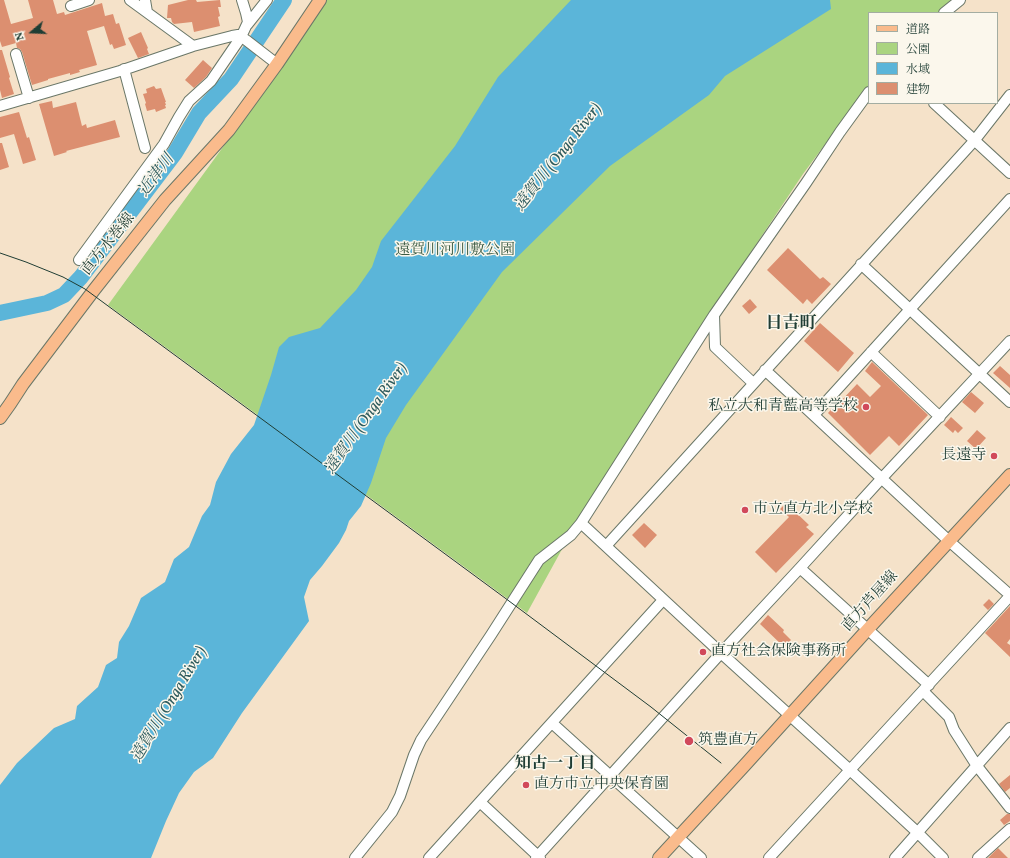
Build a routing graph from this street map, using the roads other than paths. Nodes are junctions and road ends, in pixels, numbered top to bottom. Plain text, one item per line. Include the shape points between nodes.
1 (89, 0) edge
2 (130, 0) edge
3 (145, 0) edge
4 (242, 0) edge
5 (267, 0) edge
6 (320, 0) edge
7 (960, 0) edge
8 (71, 6) dead end
9 (147, 12) junction
10 (945, 12) edge
11 (247, 25) junction
12 (243, 38) junction
13 (193, 46) junction
14 (16, 54) dead end
15 (277, 64) junction
16 (124, 69) junction
17 (868, 93) edge
18 (1010, 95) edge
19 (29, 98) junction
20 (935, 104) edge
21 (0, 106) edge
22 (974, 141) junction
23 (145, 148) dead end
24 (1010, 173) edge
25 (1010, 199) edge
26 (78, 260) dead end
27 (861, 264) junction
28 (910, 309) junction
29 (714, 315) junction
30 (1010, 341) edge
31 (870, 352) junction
32 (765, 370) junction
33 (980, 374) junction
34 (753, 383) junction
35 (1010, 402) edge
36 (814, 415) junction
37 (940, 416) junction
38 (0, 418) edge
39 (1010, 475) edge
40 (882, 478) junction
41 (581, 523) junction
42 (949, 541) junction
43 (606, 546) junction
44 (800, 568) junction
45 (1010, 596) edge
46 (663, 600) junction
47 (868, 629) junction
48 (721, 653) junction
49 (926, 688) junction
50 (790, 715) junction
51 (552, 723) junction
52 (1010, 728) edge
53 (976, 766) junction
54 (850, 770) junction
55 (610, 776) junction
56 (480, 802) junction
57 (1010, 808) edge
58 (1010, 829) edge
59 (917, 832) junction
60 (678, 837) junction
61 (538, 857) edge
62 (355, 858) edge
63 (429, 858) edge
64 (659, 858) edge
65 (701, 858) edge
66 (769, 858) edge
67 (895, 858) edge
68 (943, 858) edge
69 (978, 858) edge

1 - 8 street
2 - 9 street
3 - 9 street
4 - 11 street
5 - 11 street
6 - 15 main road, 直方水巻線
7 - 10 street
9 - 13 street
11 - 12 street
12 - 13 street via 238,35
12 - 15 street
12 - 26 street via 211,81 189,101 164,144
13 - 16 street
14 - 19 street
15 - 38 main road, 直方水巻線 via 229,130 165,200 94,290
16 - 19 street
16 - 23 street
17 - 29 street
18 - 22 street
19 - 21 street
20 - 22 street
22 - 24 street
22 - 27 street
25 - 28 street
27 - 28 street
27 - 32 street
28 - 31 street
28 - 33 street
29 - 34 street via 715,347
29 - 41 street
30 - 33 street
31 - 36 street
31 - 37 street
32 - 34 street
32 - 36 street
33 - 35 street
33 - 37 street
34 - 43 street
36 - 40 street
37 - 40 street
39 - 42 main road, 直方芦屋線
40 - 42 street
40 - 44 street
41 - 43 street
41 - 62 street via 571,535 539,560 421,740 392,812
42 - 45 street
42 - 47 main road, 直方芦屋線
43 - 46 street
44 - 47 street
44 - 48 street
45 - 49 street
46 - 48 street
46 - 51 street
47 - 49 street
47 - 50 main road, 直方芦屋線
48 - 50 street
48 - 55 street
49 - 53 street via 949,717
49 - 54 street
50 - 54 street
50 - 60 main road, 直方芦屋線
51 - 55 street
51 - 56 street
52 - 53 street
53 - 57 street
53 - 59 street
54 - 59 street
54 - 66 street
55 - 60 street
55 - 61 street
56 - 61 street
56 - 63 street
58 - 69 street
59 - 67 street
59 - 68 street
60 - 64 main road, 直方芦屋線
60 - 65 street

